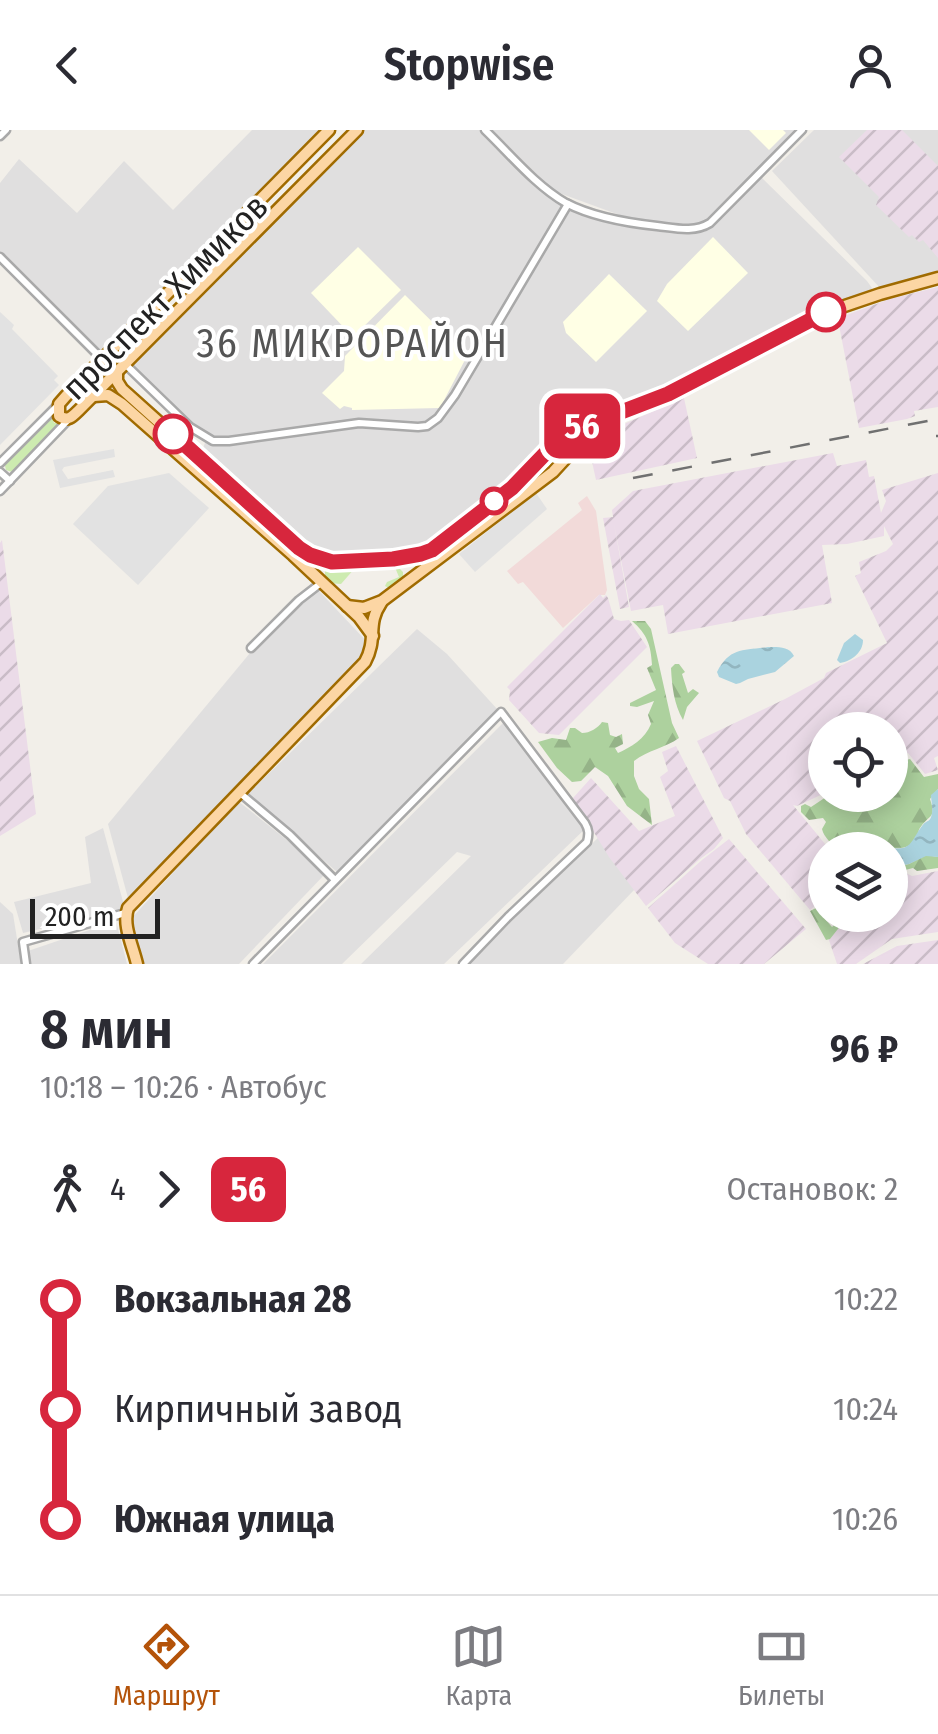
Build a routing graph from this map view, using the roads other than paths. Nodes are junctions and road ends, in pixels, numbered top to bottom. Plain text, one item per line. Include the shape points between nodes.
1 (6, 130) edge
2 (328, 130) edge
3 (357, 130) edge
4 (485, 130) edge
5 (802, 130) edge
6 (0, 136) edge
7 (568, 204) junction
8 (219, 241) junction
9 (234, 254) junction
10 (0, 257) edge
11 (186, 274) junction
12 (938, 281) edge
13 (197, 291) junction
14 (102, 359) junction
15 (121, 368) junction
16 (93, 396) junction
17 (59, 404) junction
18 (71, 418) junction
19 (571, 430) junction
20 (581, 443) junction
21 (538, 459) junction
22 (0, 463) edge
23 (0, 472) edge
24 (553, 472) junction
25 (10, 480) junction
26 (216, 480) junction
27 (0, 491) edge
28 (393, 559) junction
29 (332, 562) junction
30 (321, 582) junction
31 (400, 586) junction
32 (382, 601) junction
33 (347, 606) junction
34 (373, 636) junction
35 (251, 648) dead end
36 (240, 792) junction
37 (336, 880) junction
38 (125, 914) junction
39 (26, 964) edge
40 (137, 964) edge
41 (253, 964) edge
42 (462, 964) edge

1 - 6 street
2 - 8 main road, проспект Химиков
3 - 9 main road, проспект Химиков
4 - 7 street
5 - 7 street via 702,228 637,224
7 - 15 street via 455,395 426,426 360,423 213,441
8 - 9 main road via 219,254
8 - 11 main road, проспект Химиков
9 - 13 main road, проспект Химиков
10 - 14 street
11 - 13 main road via 197,278
11 - 14 main road, проспект Химиков
12 - 19 main road via 826,312 668,394
12 - 20 main road via 830,316 602,425
13 - 15 main road, проспект Химиков
14 - 17 main road, проспект Химиков
15 - 16 main road, проспект Химиков
15 - 26 main road via 122,389
16 - 18 main road, проспект Химиков
16 - 26 main road via 122,404
17 - 18 main road via 60,416
17 - 22 street, проспект Химиков
18 - 25 street, проспект Химиков
19 - 20 main road
19 - 21 main road
20 - 24 main road
21 - 24 main road via 540,471
21 - 28 main road via 512,488 432,550
23 - 25 street
24 - 31 main road
25 - 27 street, проспект Химиков
26 - 29 main road via 299,548
26 - 30 main road
28 - 29 main road
28 - 31 main road via 405,569
29 - 30 main road via 322,568
30 - 33 main road
30 - 35 street
31 - 32 main road
32 - 33 main road
32 - 34 main road via 372,617
33 - 34 main road
34 - 36 main road via 366,662
36 - 37 street
36 - 38 main road
37 - 41 street
37 - 42 street via 501,712 589,829 587,842
38 - 39 street via 23,942
38 - 40 main road

